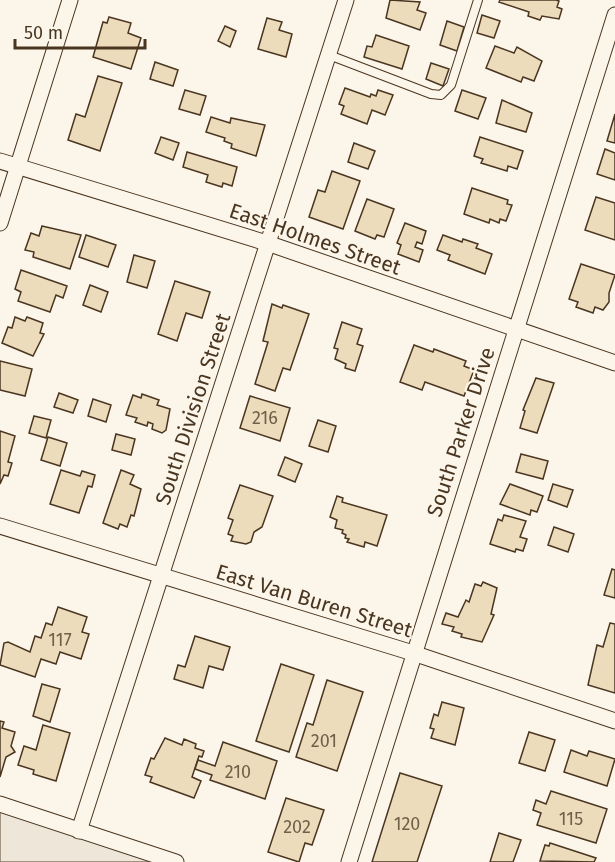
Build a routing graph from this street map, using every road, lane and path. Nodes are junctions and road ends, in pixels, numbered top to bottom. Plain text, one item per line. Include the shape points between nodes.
1 (70, 0) edge
2 (346, 0) edge
3 (478, 0) edge
4 (615, 15) edge
5 (329, 55) junction
6 (0, 161) edge
7 (19, 167) junction
8 (0, 223) edge
9 (270, 244) junction
10 (516, 330) junction
11 (615, 363) edge
12 (0, 526) edge
13 (160, 577) junction
14 (413, 653) junction
15 (615, 721) edge
16 (0, 804) edge
17 (79, 831) junction
18 (176, 862) edge
19 (349, 862) edge

1 - 7 street
2 - 5 street, South Division Street
3 - 5 lane via 451,85 441,95
4 - 10 street, South Parker Drive
5 - 9 street, South Division Street
6 - 7 street, East Holmes Street
7 - 8 street
7 - 9 street, East Holmes Street
9 - 10 street, East Holmes Street
9 - 13 street, South Division Street
10 - 11 street, East Holmes Street
10 - 14 street, South Parker Drive
12 - 13 street, East Van Buren Street
13 - 14 street, East Van Buren Street
13 - 17 street, South Division Street
14 - 15 street, East Van Buren Street
14 - 19 street, South Parker Drive
16 - 17 street
17 - 18 street

